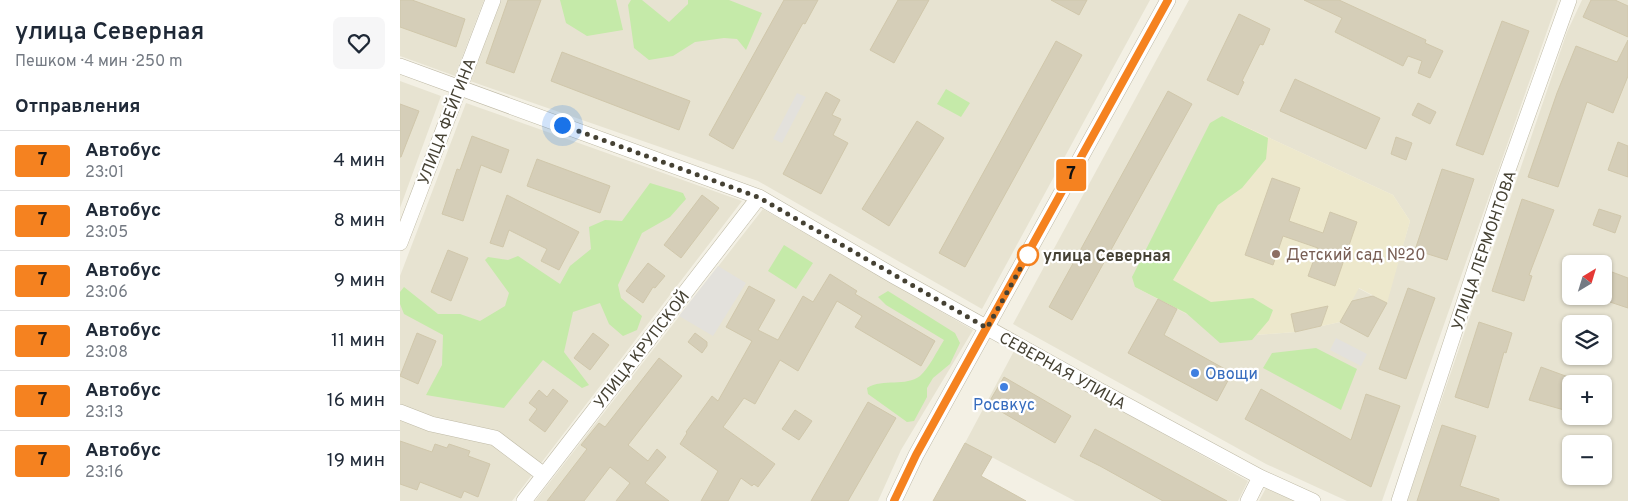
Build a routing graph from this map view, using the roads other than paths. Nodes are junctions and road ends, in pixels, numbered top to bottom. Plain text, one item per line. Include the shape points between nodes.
1 (493, 0) edge
2 (1168, 0) edge
3 (1569, 0) edge
4 (400, 66) edge
5 (458, 88) junction
6 (758, 197) junction
7 (406, 210) edge
8 (400, 243) edge
9 (987, 328) junction
10 (400, 412) edge
11 (544, 475) junction
12 (1260, 477) junction
13 (524, 501) edge
14 (894, 501) edge
15 (1248, 501) edge
16 (1313, 501) edge
17 (1399, 501) edge

1 - 5 street, УЛИЦА ФЕЙГИНА
2 - 9 street
3 - 17 street, УЛИЦА ЛЕРМОНТОВА via 1504,181
4 - 5 street, СЕВЕРНАЯ УЛИЦА
5 - 6 street, СЕВЕРНАЯ УЛИЦА
5 - 7 street, УЛИЦА ФЕЙГИНА
6 - 9 street, СЕВЕРНАЯ УЛИЦА
6 - 11 street, УЛИЦА КРУПСКОЙ
7 - 8 street, УЛИЦА ФЕЙГИНА
9 - 12 street, СЕВЕРНАЯ УЛИЦА
9 - 14 street
10 - 11 street via 431,424 494,438
11 - 13 street, УЛИЦА КРУПСКОЙ
12 - 15 street
12 - 16 street, СЕВЕРНАЯ УЛИЦА

